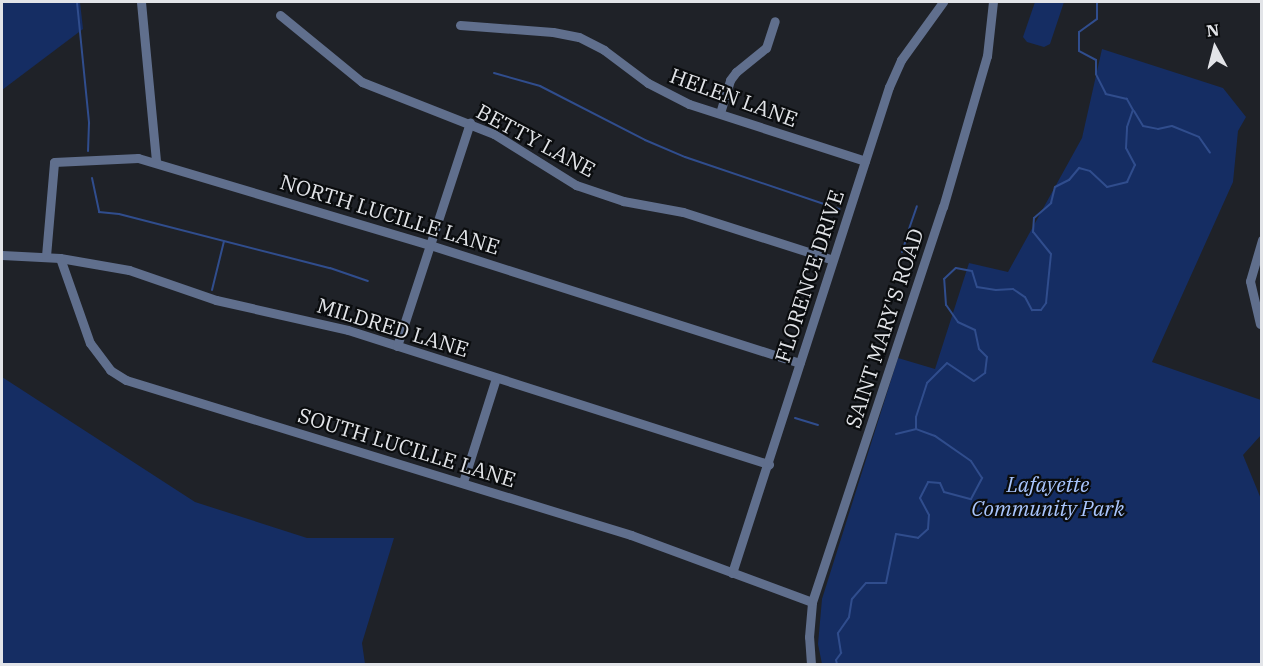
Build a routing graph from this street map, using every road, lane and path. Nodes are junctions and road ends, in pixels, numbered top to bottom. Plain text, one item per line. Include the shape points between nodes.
1 (141, 2) edge
2 (943, 2) edge
3 (993, 2) edge
4 (280, 15) dead end
5 (775, 21) dead end
6 (460, 25) dead end
7 (720, 113) junction
8 (470, 123) junction
9 (865, 161) junction
10 (156, 162) junction
11 (1262, 240) edge
12 (430, 245) junction
13 (2, 255) edge
14 (45, 256) junction
15 (60, 258) junction
16 (833, 260) junction
17 (1260, 324) dead end
18 (397, 346) junction
19 (800, 363) junction
20 (496, 378) junction
21 (769, 464) junction
22 (464, 482) junction
23 (732, 573) junction
24 (812, 602) junction
25 (811, 664) edge

1 - 10 street
2 - 9 street, FLORENCE DRIVE via 901,60
3 - 24 street, SAINT MARY'S ROAD via 987,56 943,207
4 - 8 street, BETTY LANE via 362,82
5 - 7 street via 766,48 730,80
6 - 7 street, HELEN LANE via 553,32 579,38 604,50 658,90
7 - 9 street, HELEN LANE
8 - 12 street
8 - 16 street, BETTY LANE via 503,139 567,181 599,194 683,212
9 - 16 street, FLORENCE DRIVE
10 - 12 street, NORTH LUCILLE LANE
10 - 14 street, NORTH LUCILLE LANE via 132,158 54,162
11 - 17 street via 1250,281
12 - 18 street
12 - 19 street, NORTH LUCILLE LANE
13 - 14 street, MILDRED LANE
14 - 15 street, MILDRED LANE
15 - 18 street, MILDRED LANE via 129,270 216,300 323,323
15 - 22 street, SOUTH LUCILLE LANE via 90,343 102,362 117,375 145,387
16 - 19 street, FLORENCE DRIVE
18 - 20 street, MILDRED LANE
19 - 21 street, FLORENCE DRIVE
20 - 21 street, MILDRED LANE
20 - 22 street
21 - 23 street, FLORENCE DRIVE
22 - 23 street, SOUTH LUCILLE LANE via 631,535
23 - 24 street, SOUTH LUCILLE LANE
24 - 25 street, SAINT MARY'S ROAD

